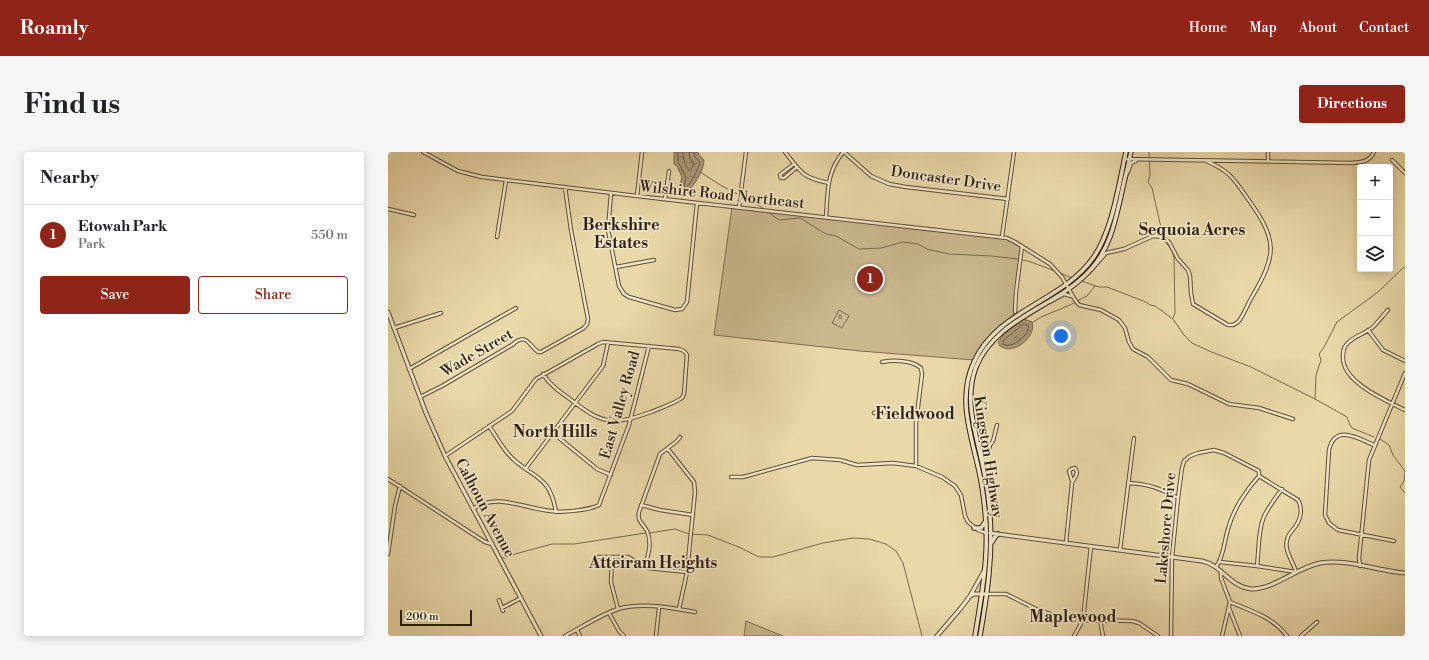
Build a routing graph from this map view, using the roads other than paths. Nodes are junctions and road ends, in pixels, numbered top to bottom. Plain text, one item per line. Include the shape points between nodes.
1 (423, 152) edge
2 (642, 152) edge
3 (746, 152) edge
4 (785, 152) edge
5 (843, 152) edge
6 (1014, 152) edge
7 (1126, 152) edge
8 (1131, 152) edge
9 (1268, 152) edge
10 (1374, 152) edge
11 (1124, 159) junction
12 (1129, 160) junction
13 (1138, 160) junction
14 (1392, 160) dead end
15 (1206, 161) junction
16 (1268, 161) junction
17 (794, 164) junction
18 (797, 167) junction
19 (669, 171) dead end
20 (1405, 173) edge
21 (506, 180) junction
22 (829, 183) junction
23 (565, 187) junction
24 (1123, 188) junction
25 (611, 193) junction
26 (637, 196) junction
27 (665, 199) junction
28 (1008, 199) junction
29 (697, 203) junction
30 (739, 207) junction
31 (388, 208) edge
32 (414, 215) dead end
33 (826, 217) junction
34 (497, 237) dead end
35 (1002, 237) junction
36 (1107, 245) junction
37 (1022, 246) junction
38 (1111, 252) junction
39 (654, 260) dead end
40 (616, 267) junction
41 (1087, 274) junction
42 (1066, 285) junction
43 (1068, 290) junction
44 (1073, 297) junction
45 (1043, 305) junction
46 (516, 308) dead end
47 (1388, 310) dead end
48 (388, 312) edge
49 (1015, 312) dead end
50 (441, 313) dead end
51 (394, 328) junction
52 (1368, 330) junction
53 (608, 343) junction
54 (649, 346) junction
55 (1405, 361) edge
56 (882, 362) dead end
57 (410, 369) junction
58 (1405, 373) edge
59 (543, 374) junction
60 (420, 397) junction
61 (575, 403) junction
62 (1392, 403) junction
63 (1405, 410) edge
64 (874, 413) dead end
65 (916, 418) junction
66 (631, 419) junction
67 (1293, 419) dead end
68 (997, 425) dead end
69 (490, 426) junction
70 (553, 433) junction
71 (680, 436) dead end
72 (1134, 438) dead end
73 (978, 443) junction
74 (1374, 445) junction
75 (989, 447) junction
76 (668, 449) junction
77 (986, 450) junction
78 (980, 452) junction
79 (975, 453) junction
80 (445, 456) junction
81 (982, 460) junction
82 (916, 466) junction
83 (526, 468) junction
84 (611, 475) junction
85 (1259, 476) junction
86 (731, 477) dead end
87 (388, 479) edge
88 (1072, 481) junction
89 (1128, 483) junction
90 (400, 486) junction
91 (1282, 489) junction
92 (1178, 498) junction
93 (641, 505) junction
94 (473, 508) junction
95 (556, 512) junction
96 (693, 515) junction
97 (986, 519) junction
98 (974, 528) junction
99 (986, 533) junction
100 (991, 533) junction
101 (998, 534) junction
102 (1362, 535) junction
103 (1394, 541) dead end
104 (991, 543) junction
105 (1066, 543) junction
106 (492, 544) junction
107 (1092, 546) junction
108 (1120, 550) junction
109 (388, 554) edge
110 (598, 557) dead end
111 (612, 557) junction
112 (1172, 557) junction
113 (1220, 562) junction
114 (644, 566) junction
115 (1258, 566) junction
116 (1358, 566) junction
117 (985, 567) junction
118 (1216, 567) junction
119 (1221, 571) junction
120 (687, 572) junction
121 (1296, 572) junction
122 (1405, 573) edge
123 (987, 594) junction
124 (982, 595) junction
125 (970, 596) junction
126 (521, 598) junction
127 (499, 600) dead end
128 (1230, 602) junction
129 (659, 608) junction
130 (1229, 608) junction
131 (618, 609) junction
132 (679, 609) junction
133 (696, 612) dead end
134 (609, 613) junction
135 (1083, 620) junction
136 (1100, 620) junction
137 (1317, 622) dead end
138 (577, 630) junction
139 (541, 636) edge
140 (565, 636) edge
141 (580, 636) edge
142 (624, 636) edge
143 (656, 636) edge
144 (937, 636) edge
145 (976, 636) edge
146 (980, 636) edge
147 (1074, 636) edge
148 (1103, 636) edge
149 (1158, 636) edge
150 (1171, 636) edge
151 (1222, 636) edge
152 (1240, 636) edge
153 (1287, 636) edge
154 (1301, 636) edge

1 - 21 street, Wilshire Road Northeast via 462,173
2 - 26 street
3 - 30 street
4 - 17 street
5 - 22 street via 833,167
5 - 28 street, Doncaster Drive via 871,176 889,184
6 - 28 street
7 - 11 main road, Kingston Highway
8 - 12 main road, Kingston Highway
9 - 16 street
10 - 16 street via 1369,159 1360,162
11 - 12 street
11 - 42 main road, Kingston Highway via 1104,240 1093,259
12 - 13 street
12 - 24 main road, Kingston Highway
13 - 15 street
13 - 24 street via 1130,165
14 - 20 street
15 - 16 street
15 - 38 street via 1225,170 1234,178 1262,219 1270,238 1269,264 1238,322 1228,325 1193,304 1190,273 1165,239 1153,236
17 - 18 street
17 - 18 street via 780,175 781,178
18 - 22 street via 808,178
19 - 27 street
21 - 23 street, Wilshire Road Northeast
21 - 34 street
22 - 33 street
23 - 25 street, Wilshire Road Northeast
23 - 60 street, Wade Street via 587,324 541,352 528,341 517,340
24 - 36 main road, Kingston Highway
25 - 26 street, Wilshire Road Northeast
25 - 40 street via 608,230
26 - 27 street, Wilshire Road Northeast
27 - 29 street, Wilshire Road Northeast
28 - 35 street
29 - 30 street, Wilshire Road Northeast
29 - 40 street via 688,296 684,307 675,310 629,297 619,286
30 - 33 street, Wilshire Road Northeast
31 - 32 street
33 - 35 street, Wilshire Road Northeast
35 - 37 street, Wilshire Road Northeast
36 - 38 street
36 - 41 main road, Kingston Highway
37 - 42 street, Wilshire Road Northeast via 1050,264
37 - 49 street
38 - 41 street via 1104,255
39 - 40 street
41 - 43 main road, Kingston Highway
42 - 43 street, Wilshire Road Northeast
42 - 79 main road, Kingston Highway via 997,330 974,361 967,381 965,401
43 - 44 street, Wilshire Road Northeast
43 - 45 main road, Kingston Highway
44 - 45 street via 1064,294
44 - 67 street via 1082,306 1101,310 1119,320 1133,348 1148,357 1171,380 1185,383 1229,404 1259,408
45 - 73 main road, Kingston Highway via 999,335 978,364 970,398
46 - 57 street
47 - 52 street
48 - 51 street, Calhoun Avenue
50 - 51 street
51 - 57 street, Calhoun Avenue
52 - 55 street via 1383,350
52 - 62 street via 1350,340 1345,346 1343,362 1346,372 1356,382
53 - 54 street
53 - 59 street via 598,344
53 - 61 street via 603,366
54 - 66 street, East Valley Road
54 - 66 street via 679,349 687,354 683,397
56 - 65 street via 897,361 921,368
57 - 60 street, Calhoun Avenue
58 - 62 street
59 - 61 street via 550,384
59 - 69 street via 534,380 512,412
60 - 80 street, Calhoun Avenue
61 - 66 street via 592,416 619,421
61 - 70 street
62 - 63 street
62 - 74 street
64 - 65 street
65 - 82 street
66 - 84 street, East Valley Road
68 - 75 street
69 - 80 street
69 - 83 street via 509,455
70 - 83 street
70 - 84 street via 597,469
71 - 76 street
72 - 89 street
73 - 75 main road via 983,447
73 - 78 main road, Kingston Highway
74 - 102 street via 1368,463
74 - 102 street via 1347,434 1332,441 1329,450 1324,509 1326,518 1331,526 1338,530
75 - 77 street
76 - 93 street via 657,459
76 - 96 street via 694,482 696,492
77 - 78 street
77 - 81 main road
78 - 79 street
78 - 81 main road, Kingston Highway
79 - 97 main road, Kingston Highway
80 - 94 street, Calhoun Avenue
81 - 100 main road, Kingston Highway
82 - 86 street via 893,463 857,465 816,457 743,477
82 - 98 street via 942,477 955,486 965,516
83 - 95 street via 537,475 548,488
84 - 95 street, East Valley Road via 598,506
85 - 91 street
85 - 92 street, Lakeshore Drive via 1258,471 1224,453 1205,450 1184,461
85 - 113 street via 1246,493 1228,527
87 - 90 street
88 - 88 street via 1077,475 1075,468 1069,471
88 - 105 street
89 - 92 street via 1153,486
89 - 108 street
90 - 106 street via 485,542
90 - 109 street
91 - 115 street via 1264,517
91 - 121 street via 1300,504 1299,520 1286,540 1288,556
92 - 112 street, Lakeshore Drive
93 - 96 street
93 - 114 street via 638,519 649,537 648,558
94 - 95 street, East Valley Road via 499,501
94 - 106 street, Calhoun Avenue
96 - 120 street
97 - 98 main road via 982,527
97 - 99 main road, Kingston Highway
98 - 99 street
99 - 100 street
99 - 117 main road, Kingston Highway
100 - 101 street
100 - 104 main road, Kingston Highway
101 - 104 main road
101 - 105 street
102 - 103 street
102 - 116 street
104 - 123 main road
105 - 107 street
106 - 126 street, Calhoun Avenue
107 - 108 street
107 - 135 street
108 - 112 street
110 - 111 street
111 - 114 street via 630,558
111 - 131 street via 611,582
112 - 118 street via 1205,561
112 - 150 street, Lakeshore Drive
113 - 115 street
113 - 118 street
114 - 120 street
115 - 121 street
116 - 121 street via 1323,562
116 - 122 street
117 - 124 main road, Kingston Highway
117 - 125 street
118 - 119 street
119 - 121 street via 1236,584 1255,589
119 - 128 street
120 - 132 street
123 - 124 street
123 - 135 street via 1006,594 1051,616
123 - 146 main road
124 - 125 street
124 - 145 main road, Kingston Highway
125 - 144 street
126 - 127 street via 502,609
126 - 139 street, Calhoun Avenue
128 - 130 street
128 - 153 street via 1265,617 1280,626
129 - 131 street via 642,606
129 - 132 street
129 - 143 street
130 - 151 street
130 - 152 street
131 - 134 street
132 - 133 street
134 - 138 street
134 - 142 street
135 - 136 street
135 - 147 street
136 - 148 street
136 - 149 street via 1132,621
137 - 154 street
138 - 140 street
138 - 141 street

